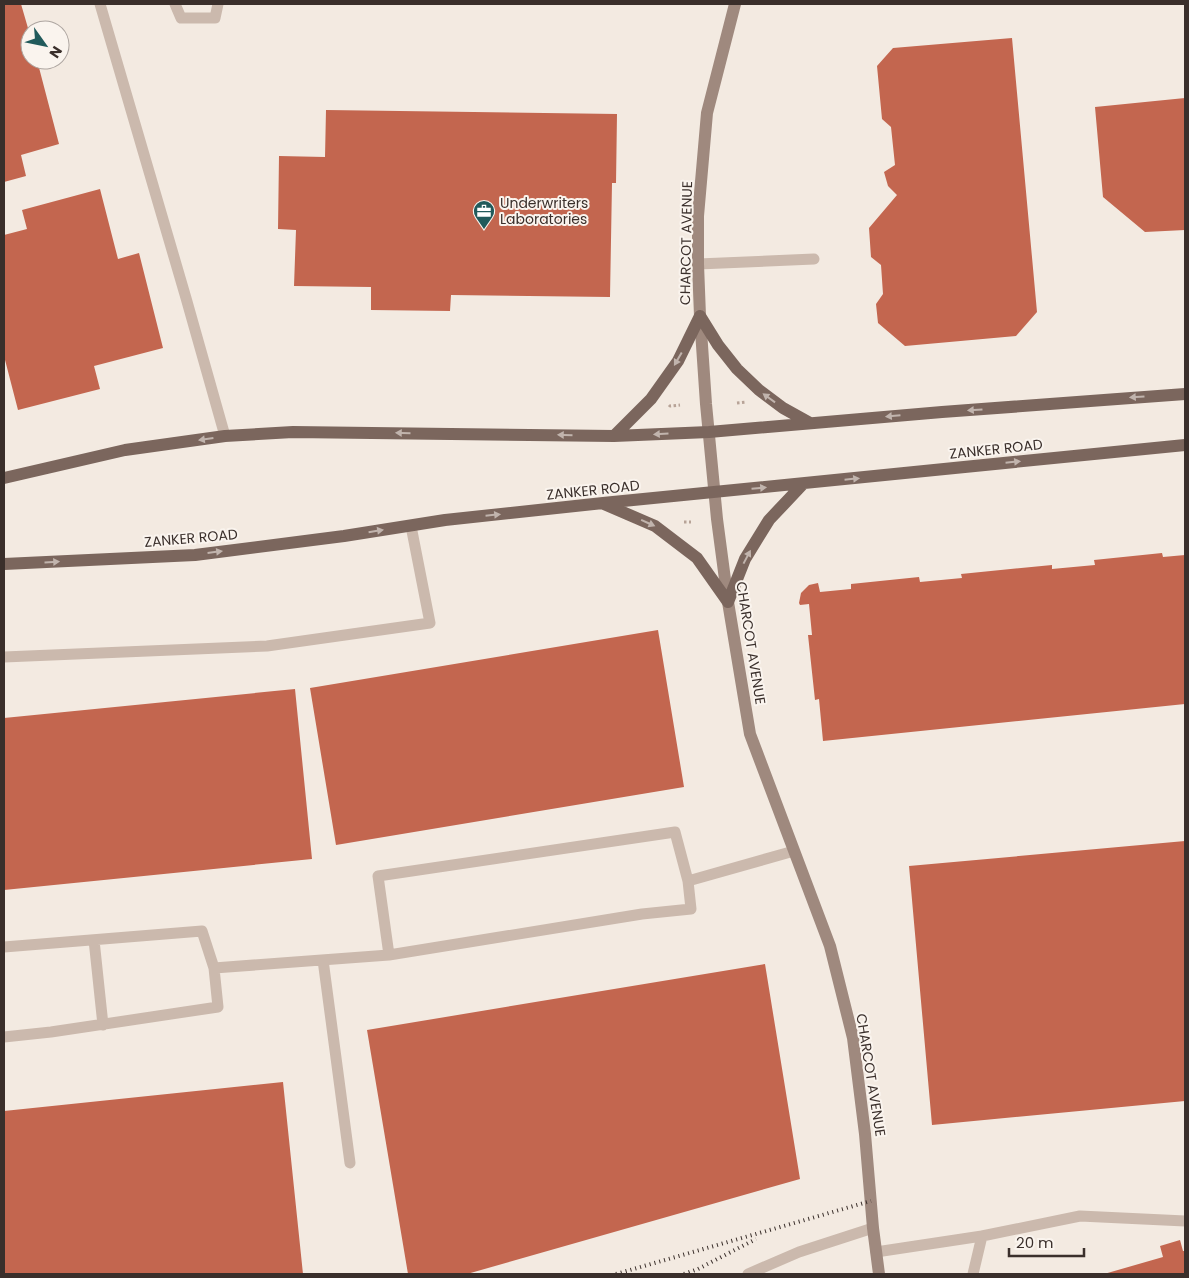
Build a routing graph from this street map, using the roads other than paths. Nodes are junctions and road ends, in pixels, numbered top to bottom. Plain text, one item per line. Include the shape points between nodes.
1 (100, 4) edge
2 (175, 4) edge
3 (218, 4) edge
4 (735, 4) edge
5 (814, 259) dead end
6 (698, 264) junction
7 (700, 316) junction
8 (1185, 394) edge
9 (810, 423) junction
10 (709, 432) junction
11 (224, 436) junction
12 (614, 436) junction
13 (1185, 445) edge
14 (4, 478) edge
15 (803, 484) junction
16 (714, 492) junction
17 (603, 503) junction
18 (411, 526) junction
19 (4, 564) edge
20 (728, 602) junction
21 (4, 657) edge
22 (794, 851) junction
23 (688, 881) junction
24 (94, 940) junction
25 (4, 947) edge
26 (389, 955) junction
27 (323, 960) junction
28 (214, 968) junction
29 (103, 1025) junction
30 (4, 1037) edge
31 (350, 1164) dead end
32 (1185, 1221) edge
33 (873, 1228) junction
34 (982, 1236) junction
35 (876, 1252) junction
36 (748, 1274) edge
37 (879, 1274) edge
38 (973, 1274) edge

1 - 11 lane
2 - 3 lane via 181,18 215,18
4 - 6 main road, CHARCOT AVENUE via 707,113 698,216
5 - 6 lane
6 - 7 main road, CHARCOT AVENUE
9 -> 7 main road via 783,408 737,369
7 - 10 main road, CHARCOT AVENUE
7 -> 12 main road via 678,361 651,399
8 -> 9 main road
9 - 10 main road
10 -> 12 main road
10 - 16 main road, CHARCOT AVENUE
12 -> 11 main road via 293,432
11 -> 14 main road via 125,450
15 -> 13 main road, ZANKER ROAD
16 -> 15 main road, ZANKER ROAD
20 -> 15 main road via 749,552 770,520
16 - 17 main road, ZANKER ROAD
16 - 20 main road, CHARCOT AVENUE
18 -> 17 main road, ZANKER ROAD
17 -> 20 main road via 655,526 697,558
19 -> 18 main road, ZANKER ROAD via 195,555
18 - 21 lane via 430,623 266,646
20 - 22 main road, CHARCOT AVENUE via 750,734
22 - 23 lane
22 - 33 main road, CHARCOT AVENUE via 830,946 853,1038
23 - 26 lane via 691,909
23 - 26 lane via 675,832 378,876
24 - 25 lane
24 - 28 lane via 202,932
24 - 29 lane
26 - 27 lane
27 - 28 lane
27 - 31 lane
28 - 29 lane via 218,1007
29 - 30 lane
32 - 34 lane via 1080,1216
33 - 35 main road, CHARCOT AVENUE
33 - 36 lane via 799,1252
34 - 35 lane
34 - 38 lane
35 - 37 main road, CHARCOT AVENUE

